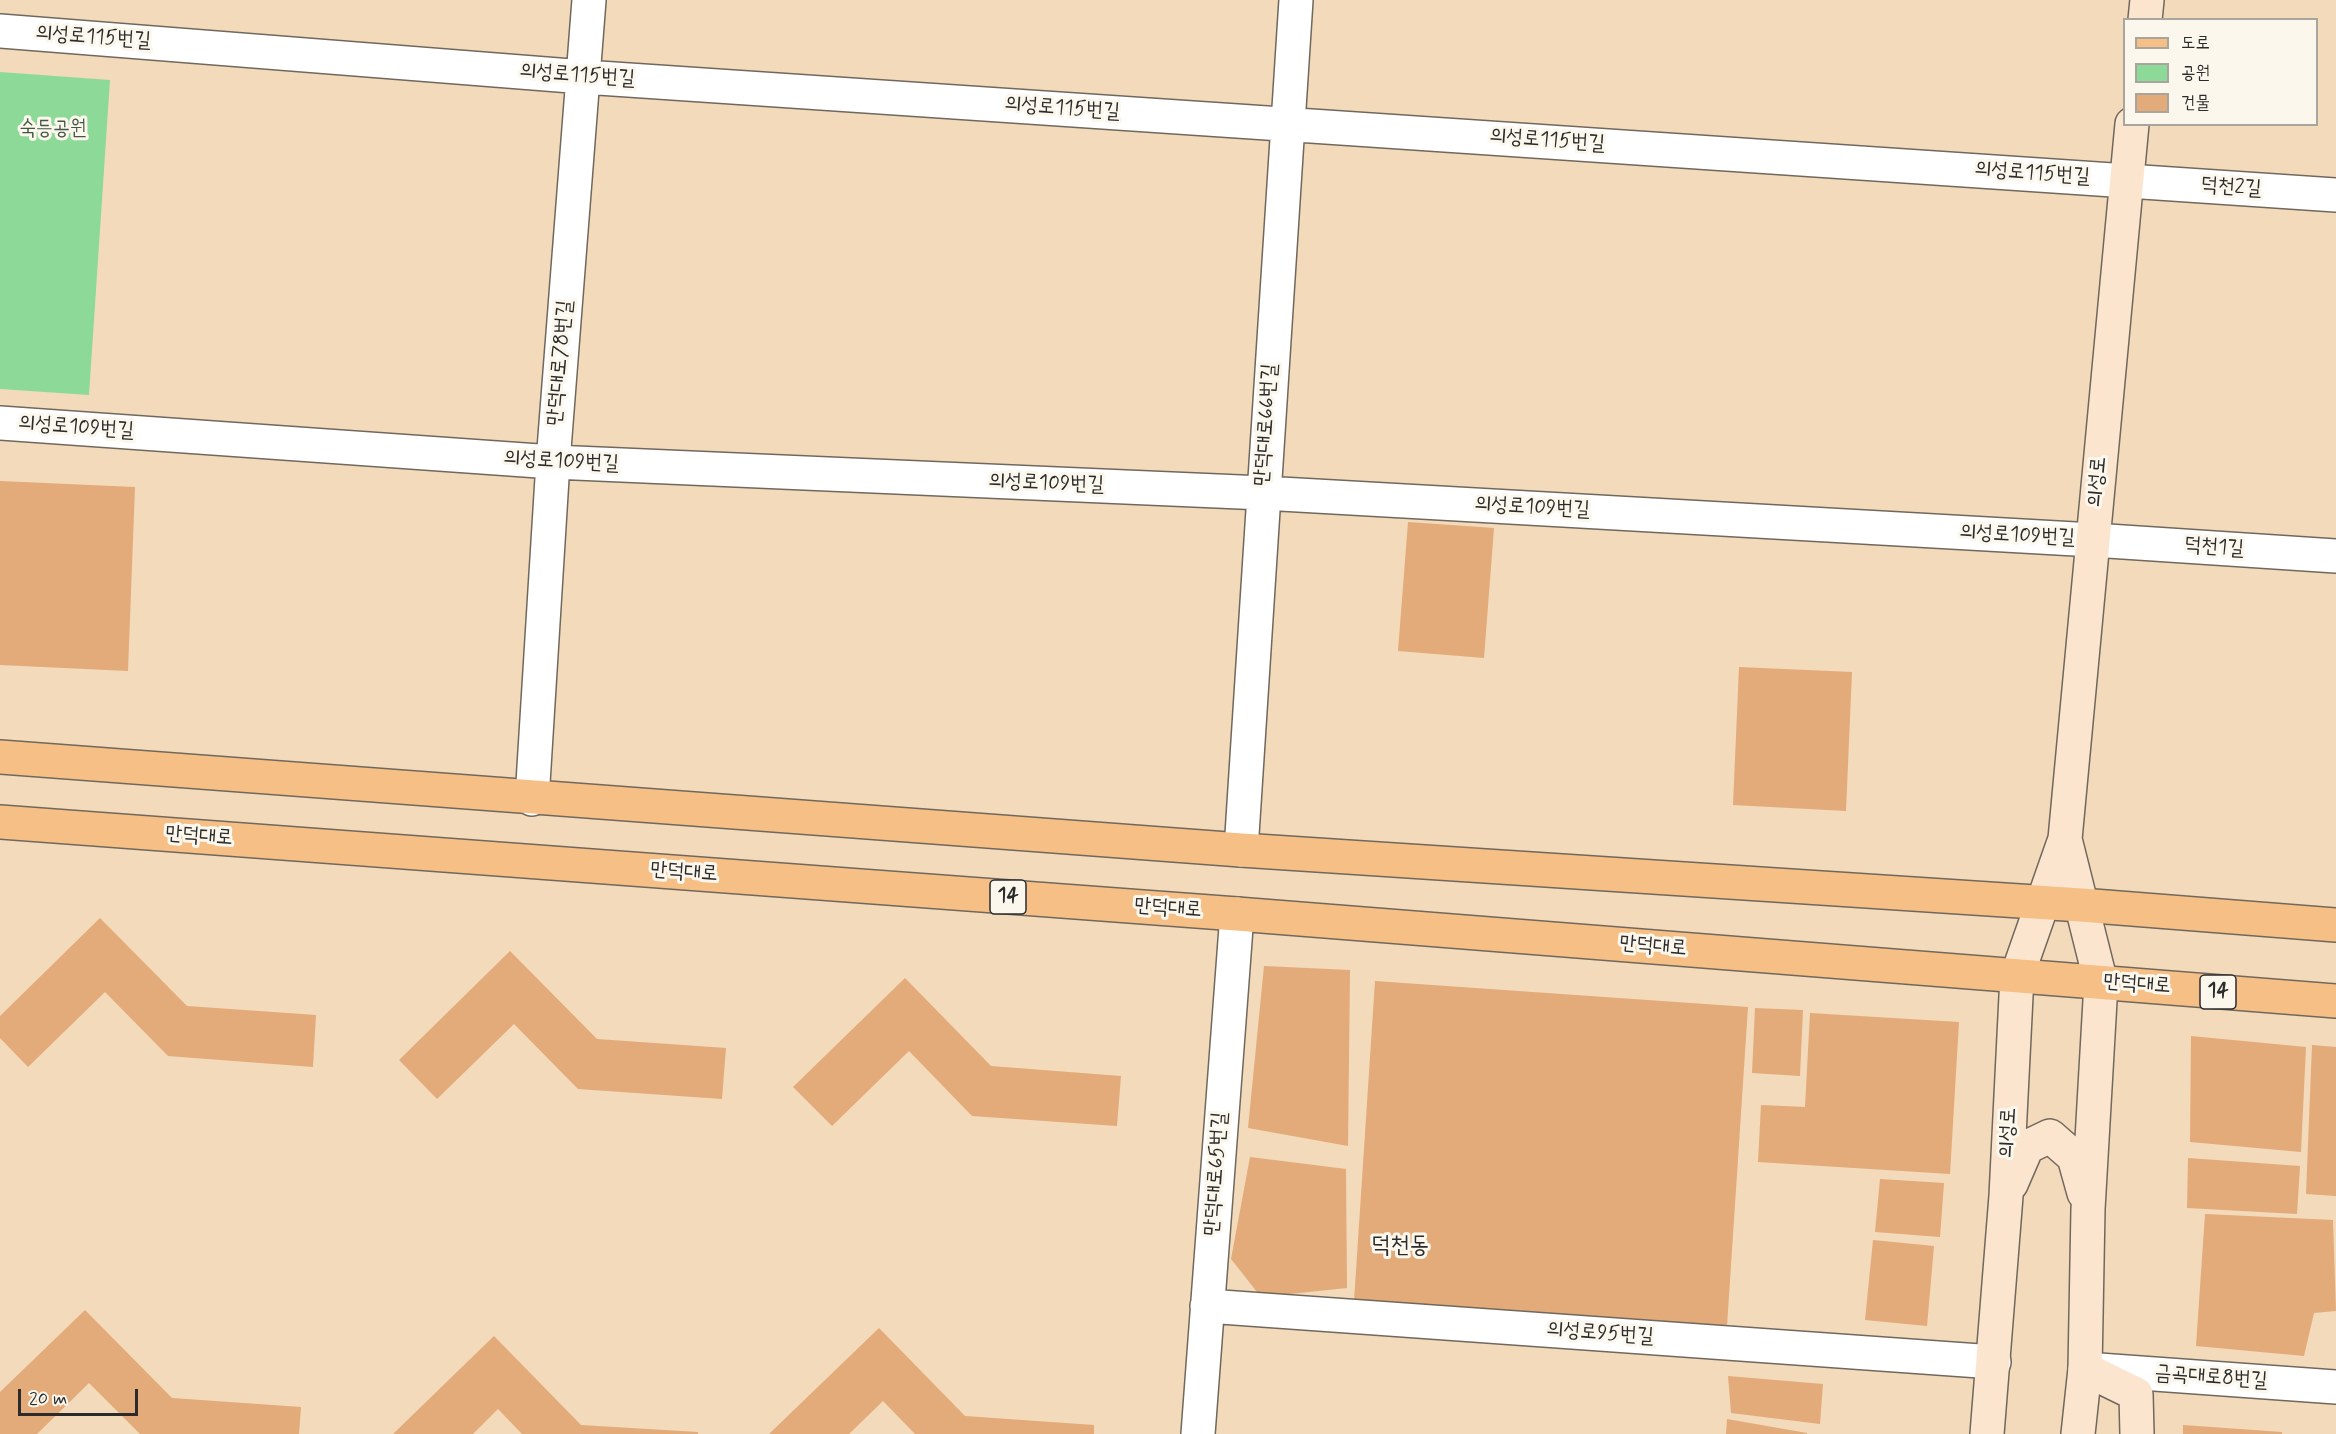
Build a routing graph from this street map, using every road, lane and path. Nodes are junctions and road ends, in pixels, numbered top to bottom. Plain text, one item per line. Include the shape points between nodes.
1 (590, 0) edge
2 (1296, 0) edge
3 (2147, 0) edge
4 (2145, 18) edge
5 (0, 31) edge
6 (584, 77) junction
7 (1288, 124) junction
8 (2132, 126) edge
9 (2125, 180) junction
10 (2336, 195) edge
11 (0, 423) edge
12 (553, 462) junction
13 (1263, 493) junction
14 (2093, 540) junction
15 (2336, 556) edge
16 (0, 757) edge
17 (532, 799) junction
18 (0, 822) edge
19 (2065, 839) junction
20 (1241, 850) junction
21 (2043, 903) junction
22 (2081, 905) junction
23 (1237, 914) junction
24 (2336, 925) edge
25 (2017, 976) junction
26 (2101, 983) junction
27 (2336, 1000) edge
28 (2006, 1196) junction
29 (2088, 1209) junction
30 (1207, 1306) junction
31 (2019, 1319) dead end
32 (1994, 1362) junction
33 (2085, 1368) junction
34 (2336, 1387) edge
35 (1198, 1434) edge
36 (1987, 1434) edge
37 (2078, 1434) edge
38 (2137, 1434) edge

1 - 6 street, 만덕대로78번길
2 - 7 street, 만덕대로66번길
3 - 4 main road
5 - 6 street, 의성로115번길
6 - 7 street, 의성로115번길
6 - 12 street, 만덕대로78번길
7 - 9 street, 의성로115번길
7 - 13 street, 만덕대로66번길
8 - 9 main road, 의성로
9 - 10 street, 덕천2길
9 - 14 main road, 의성로
11 - 12 street, 의성로109번길
12 - 13 street, 의성로109번길
12 - 17 street, 만덕대로78번길
13 - 14 street, 의성로109번길
13 - 20 street, 만덕대로66번길
14 - 15 street, 덕천1길
14 - 19 main road, 의성로
16 - 17 main road
17 - 20 main road
18 - 23 main road, 만덕대로 / 14
19 - 21 main road, 의성로
19 - 22 main road, 의성로
20 - 21 main road
21 - 22 main road
21 - 25 main road, 의성로
22 - 24 main road
22 - 26 main road, 의성로
23 - 25 main road, 만덕대로 / 14
23 - 30 street, 만덕대로65번길
25 - 26 main road, 만덕대로 / 14
25 - 28 main road, 의성로
26 - 27 main road, 만덕대로 / 14
26 - 29 main road, 의성로
28 - 29 main road via 2027,1147 2050,1136 2074,1157
28 - 31 main road via 2025,1220
28 - 32 main road, 의성로
29 - 33 main road, 의성로
30 - 32 street, 의성로95번길
30 - 35 street, 만덕대로65번길
32 - 36 main road, 의성로
33 - 34 street, 금곡대로8번길
33 - 37 main road, 의성로
33 - 38 main road via 2136,1394

